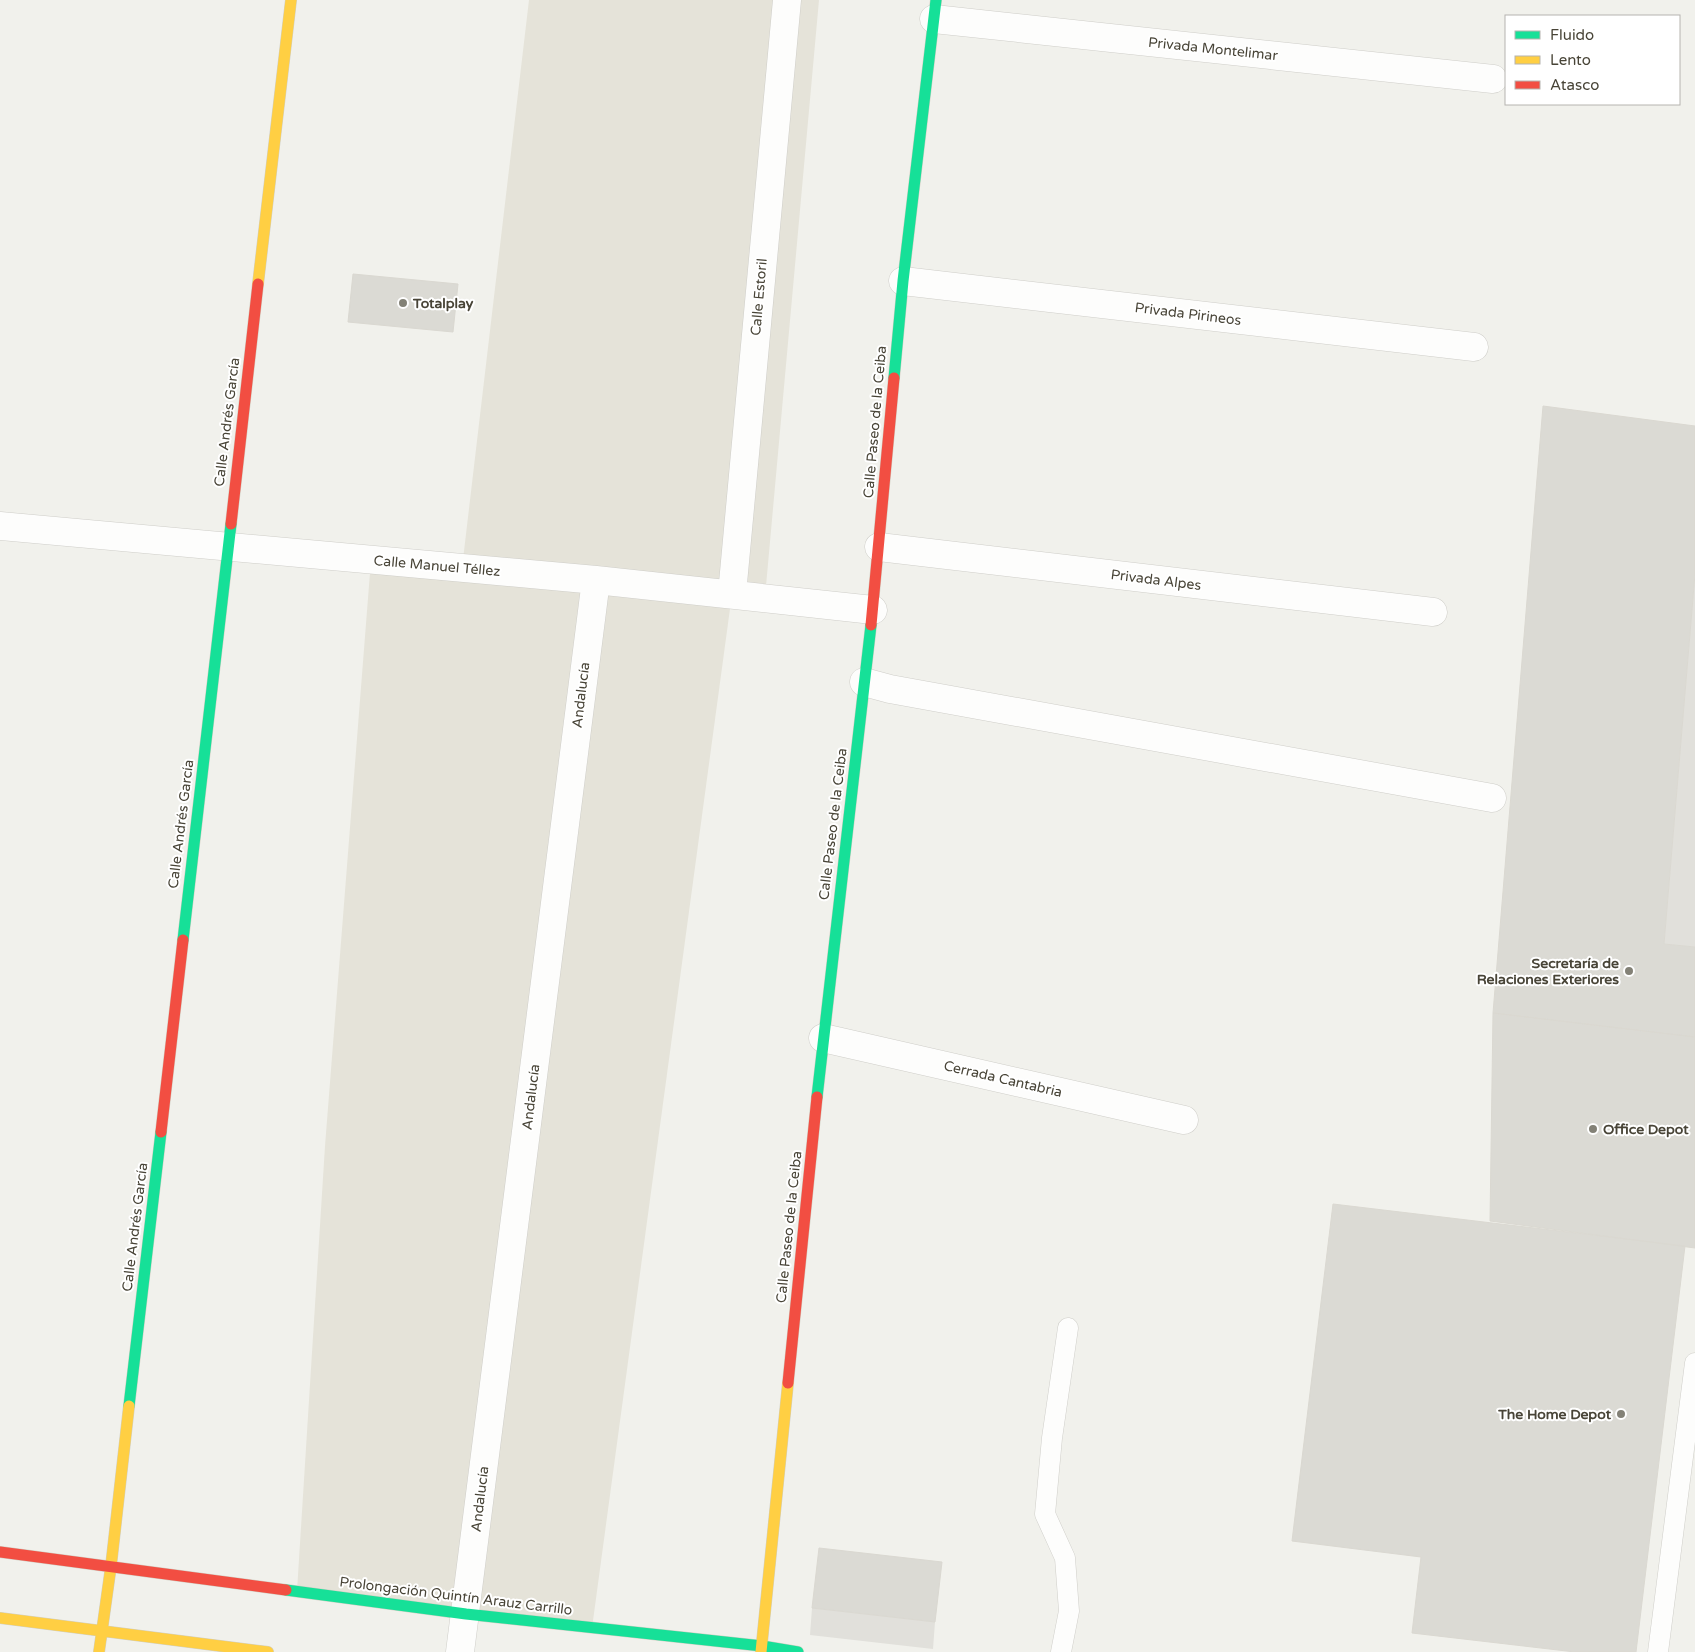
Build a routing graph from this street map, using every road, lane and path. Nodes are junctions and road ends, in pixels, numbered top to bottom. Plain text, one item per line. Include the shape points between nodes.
1 (291, 0) edge
2 (787, 0) edge
3 (935, 9) edge
4 (1493, 79) dead end
5 (903, 281) junction
6 (1474, 347) dead end
7 (0, 526) edge
8 (228, 546) junction
9 (879, 547) junction
10 (596, 580) junction
11 (732, 594) junction
12 (873, 610) junction
13 (1433, 612) dead end
14 (864, 682) junction
15 (1492, 798) dead end
16 (823, 1038) junction
17 (1184, 1120) dead end
18 (1068, 1328) dead end
19 (1695, 1362) edge
20 (0, 1552) edge
21 (111, 1566) junction
22 (466, 1614) junction
23 (0, 1618) edge
24 (102, 1630) junction
25 (762, 1649) edge
26 (99, 1652) edge
27 (268, 1652) edge
28 (460, 1652) edge
29 (798, 1652) edge
30 (1061, 1652) edge
31 (1658, 1652) edge

1 - 8 street, Calle Andrés García
2 - 11 street, Calle Estoril
3 - 4 street, Privada Montelimar
3 - 5 street, Calle Paseo de la Ceiba
5 - 6 street, Privada Pirineos
5 - 9 street, Calle Paseo de la Ceiba
7 - 8 street, Calle Manuel Téllez
8 - 10 street, Calle Manuel Téllez
8 - 21 street, Calle Andrés García
9 - 12 street, Calle Paseo de la Ceiba
9 - 13 street, Privada Alpes
10 - 11 street, Calle Manuel Téllez
10 - 22 street, Andalucía
11 - 12 street, Calle Manuel Téllez
12 - 14 street, Calle Paseo de la Ceiba
14 - 15 street
14 - 16 street, Calle Paseo de la Ceiba
16 - 17 street, Cerrada Cantabria
16 - 25 street, Calle Paseo de la Ceiba
18 - 30 lane via 1045,1514 1065,1558 1070,1611
19 - 31 lane
20 - 21 street, Prolongación Quintín Arauz Carrillo
21 - 22 street, Prolongación Quintín Arauz Carrillo
21 - 24 street, Calle Andrés García
22 - 25 street, Prolongación Quintín Arauz Carrillo
22 - 28 street, Andalucía
23 - 24 street
24 - 26 street, Calle Andrés García
24 - 27 street
25 - 29 street, Prolongación Quintín Arauz Carrillo

